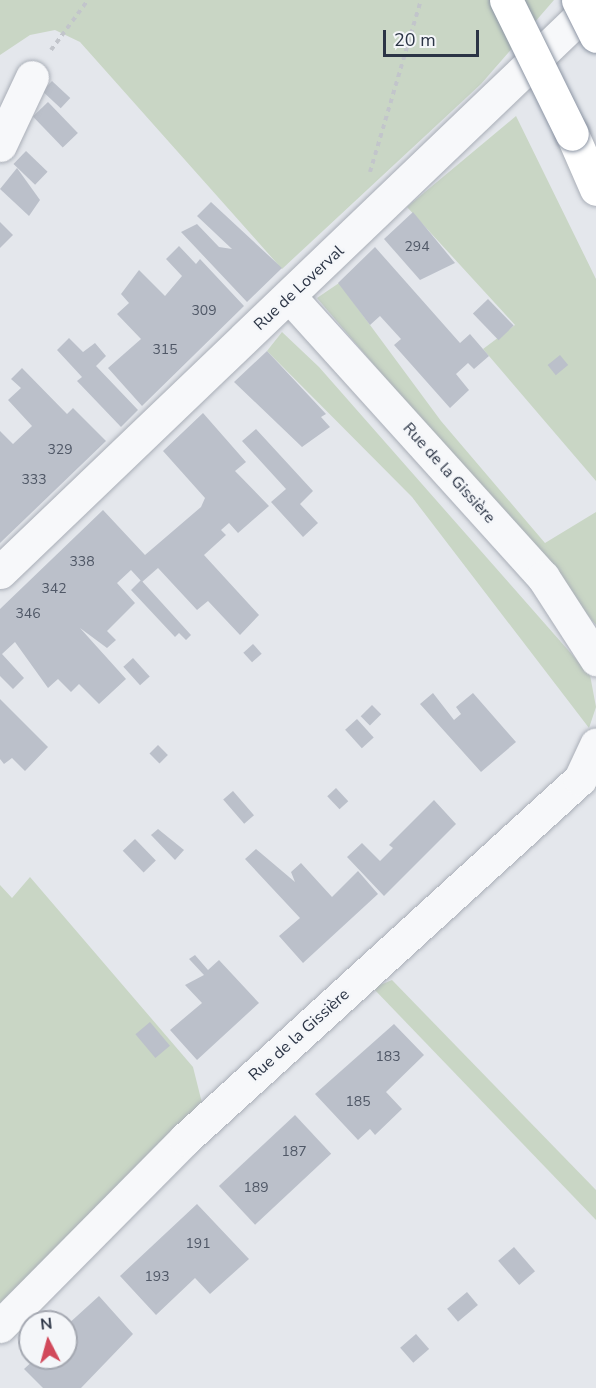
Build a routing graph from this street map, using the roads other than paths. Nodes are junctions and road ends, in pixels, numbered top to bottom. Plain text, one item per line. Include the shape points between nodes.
1 (506, 0) edge
2 (578, 0) edge
3 (596, 1) edge
4 (596, 36) edge
5 (32, 77) road end
6 (0, 145) edge
7 (596, 189) edge
8 (288, 296) junction
9 (0, 572) edge
10 (596, 659) edge
11 (596, 746) edge
12 (0, 1326) edge

1 - 7 highway, bridge
2 - 4 highway, bridge
3 - 8 street, Rue de Loverval
5 - 6 street
8 - 9 street, Rue de Loverval
8 - 10 street, Rue de la Gissière via 543,577
11 - 12 street, Rue de la Gissière via 580,780 185,1139

